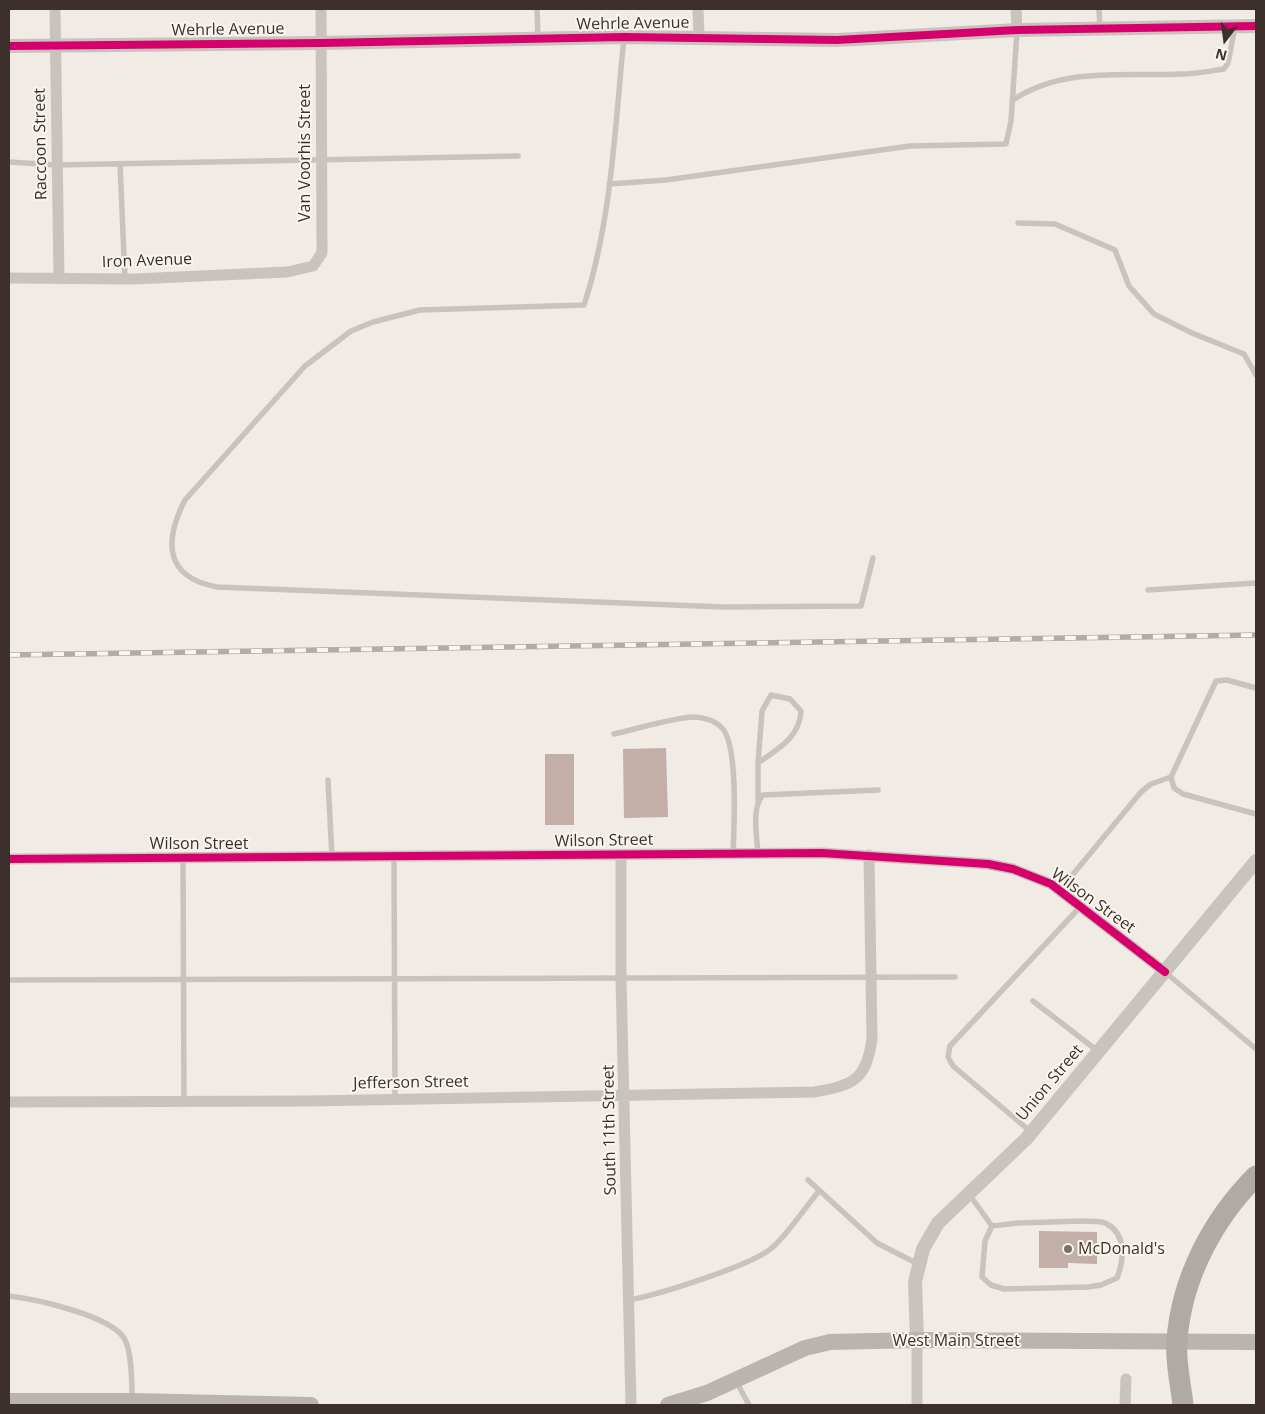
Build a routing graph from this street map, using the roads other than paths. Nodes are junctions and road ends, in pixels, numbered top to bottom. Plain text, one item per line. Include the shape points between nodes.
1 (55, 9) edge
2 (321, 9) edge
3 (537, 9) edge
4 (698, 9) edge
5 (1016, 9) edge
6 (1099, 9) edge
7 (1235, 26) junction
8 (1256, 26) edge
9 (1100, 29) junction
10 (1017, 30) junction
11 (624, 36) junction
12 (699, 37) junction
13 (538, 40) junction
14 (320, 43) junction
15 (9, 46) edge
16 (56, 46) junction
17 (1013, 100) junction
18 (518, 156) dead end
19 (322, 160) junction
20 (9, 162) edge
21 (120, 164) junction
22 (56, 165) junction
23 (608, 184) junction
24 (1018, 223) dead end
25 (287, 272) joint
26 (9, 278) edge
27 (59, 279) junction
28 (125, 279) junction
29 (1256, 375) edge
30 (873, 558) dead end
31 (1256, 583) edge
32 (1148, 590) dead end
33 (1256, 688) edge
34 (614, 734) dead end
35 (758, 762) junction
36 (1171, 778) junction
37 (328, 780) dead end
38 (878, 790) dead end
39 (758, 801) junction
40 (1256, 814) edge
41 (733, 854) junction
42 (758, 854) junction
43 (622, 855) junction
44 (870, 855) junction
45 (183, 857) junction
46 (332, 857) junction
47 (394, 858) junction
48 (9, 859) edge
49 (1256, 861) edge
50 (1060, 890) junction
51 (1081, 906) junction
52 (1166, 972) junction
53 (872, 977) junction
54 (955, 977) dead end
55 (394, 978) junction
56 (622, 978) junction
57 (184, 979) junction
58 (9, 980) edge
59 (1033, 1001) dead end
60 (1256, 1049) edge
61 (1099, 1052) junction
62 (626, 1094) junction
63 (394, 1099) junction
64 (9, 1102) edge
65 (184, 1102) junction
66 (1031, 1132) junction
67 (1256, 1176) edge
68 (808, 1180) dead end
69 (819, 1191) junction
70 (969, 1194) junction
71 (992, 1226) junction
72 (918, 1264) junction
73 (9, 1296) edge
74 (629, 1300) junction
75 (917, 1340) junction
76 (1177, 1342) junction
77 (1256, 1342) edge
78 (735, 1379) junction
79 (1126, 1379) dead end
80 (705, 1399) edge
81 (9, 1400) edge
82 (132, 1401) junction
83 (311, 1405) edge
84 (631, 1405) edge
85 (668, 1405) edge
86 (749, 1405) edge
87 (917, 1405) edge
88 (1125, 1405) edge
89 (1183, 1405) edge

1 - 16 street, Raccoon Street
2 - 14 street, Van Voorhis Street
3 - 13 lane
4 - 12 street
5 - 10 street
6 - 9 lane
7 - 8 street, Wehrle Avenue
7 - 9 street, Wehrle Avenue
7 - 17 lane via 1224,69 1184,74 1071,77 1040,86
9 - 10 street, Wehrle Avenue
10 - 12 street, Wehrle Avenue via 837,40
10 - 17 lane
11 - 12 street, Wehrle Avenue
11 - 13 street, Wehrle Avenue
11 - 23 lane
13 - 14 street, Wehrle Avenue
14 - 16 street, Wehrle Avenue
14 - 19 street, Van Voorhis Street
15 - 16 street, Wehrle Avenue
16 - 22 street, Raccoon Street
17 - 23 lane via 1006,144 910,146 666,180
18 - 19 lane
19 - 21 lane
19 - 25 street, Van Voorhis Street via 322,253 313,266
20 - 22 lane
21 - 22 lane
21 - 28 lane
22 - 27 street, Raccoon Street
23 - 30 lane via 601,235 584,305 420,310 351,331 305,366 185,500 174,521 171,542 176,563 187,577 217,586 724,607 861,606
24 - 29 lane via 1055,224 1114,250 1129,286 1154,314 1244,354
25 - 28 street, Iron Avenue
26 - 27 street, Iron Avenue
27 - 28 street, Iron Avenue
31 - 32 lane
33 - 36 lane via 1226,680 1216,681
34 - 41 lane via 692,718 709,720 723,728 730,746 735,787
35 - 35 lane via 782,746 798,727 801,711 790,699 771,695 762,711
35 - 39 lane
36 - 40 lane via 1174,788 1182,794
36 - 50 lane via 1150,784 1141,792
37 - 46 lane
38 - 39 lane via 763,795
39 - 42 lane
41 - 42 street, Wilson Street
41 - 43 street, Wilson Street
42 - 44 street, Wilson Street
43 - 47 street, Wilson Street
43 - 56 street, South 11th Street
44 - 50 street, Wilson Street via 988,864 1034,876
44 - 53 street, Jefferson Street
45 - 46 street, Wilson Street
45 - 48 street, Wilson Street
45 - 57 lane
46 - 47 street, Wilson Street
47 - 55 lane
49 - 52 street, Union Street
50 - 51 street, Wilson Street
51 - 52 street, Wilson Street
51 - 66 lane via 950,1046 948,1057 953,1066
52 - 60 lane
52 - 61 street, Union Street
53 - 54 lane
53 - 56 lane
53 - 62 street, Jefferson Street via 870,1054 861,1075 841,1087 814,1092
55 - 56 lane
55 - 57 lane
55 - 63 lane
56 - 62 street, South 11th Street
57 - 58 lane
57 - 65 lane
59 - 61 lane
61 - 66 street, Union Street
62 - 63 street, Jefferson Street
62 - 74 street, South 11th Street
63 - 65 street, Jefferson Street
64 - 65 street, Jefferson Street
66 - 70 street, Union Street
67 - 76 highway via 1237,1195 1209,1237 1183,1306
68 - 69 lane
69 - 72 lane via 877,1243
69 - 74 lane via 762,1256 689,1283
70 - 71 lane
70 - 72 street, Union Street via 938,1223
71 - 71 lane via 985,1241 982,1277 1004,1289 1101,1285 1117,1278 1122,1265 1123,1251 1118,1234 1106,1223 1027,1222
72 - 75 street, Union Street via 914,1291
73 - 82 lane via 34,1299 104,1320 124,1338 132,1367
74 - 84 street, South 11th Street
75 - 76 main road, West Main Street
75 - 78 main road, West Main Street via 830,1342
75 - 87 street
76 - 77 main road, West Main Street
76 - 89 highway
78 - 80 main road, West Main Street
78 - 86 lane
79 - 88 street
80 - 85 main road, West Main Street
81 - 82 main road
82 - 83 main road

